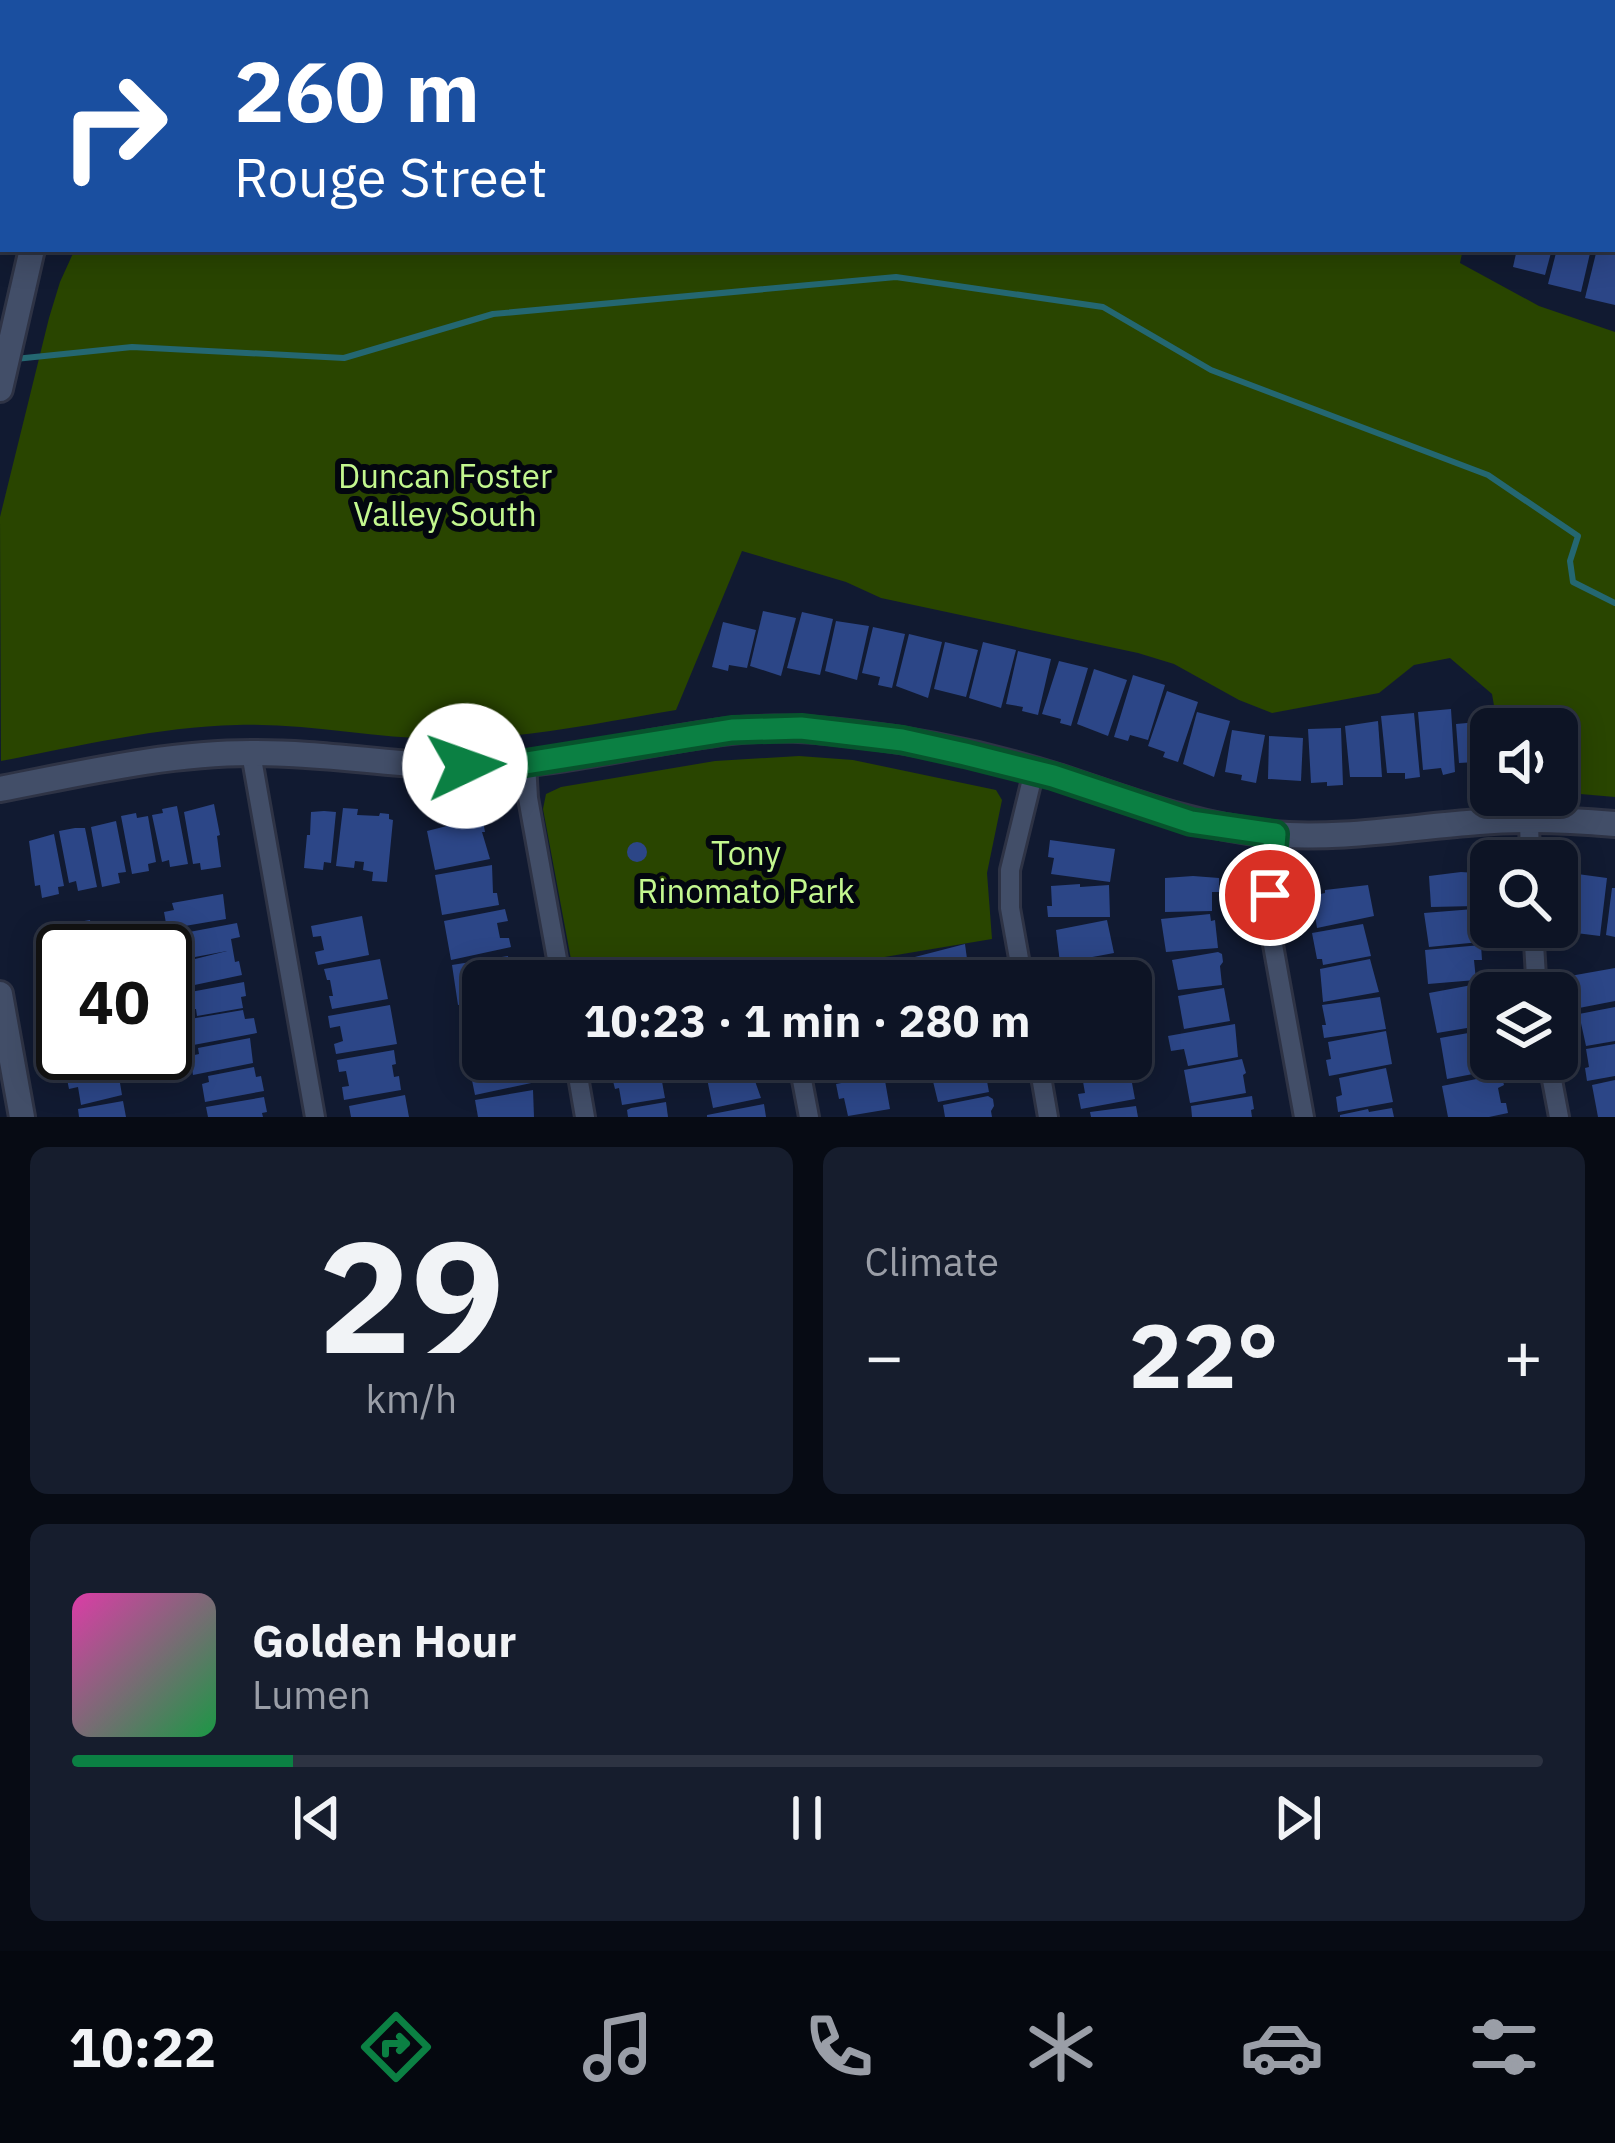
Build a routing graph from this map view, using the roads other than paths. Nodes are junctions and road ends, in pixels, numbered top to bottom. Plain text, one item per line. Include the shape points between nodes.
1 (31, 252) edge
2 (0, 389) edge
3 (250, 753) junction
4 (526, 763) junction
5 (1034, 771) junction
6 (0, 789) edge
7 (1529, 819) junction
8 (1615, 824) edge
9 (1275, 834) junction
10 (1530, 840) edge
11 (558, 960) edge
12 (1019, 960) edge
13 (0, 994) edge
14 (579, 1080) edge
15 (802, 1080) edge
16 (1042, 1080) edge
17 (1553, 1080) edge
18 (22, 1117) edge
19 (315, 1117) edge
20 (585, 1117) edge
21 (809, 1117) edge
22 (1048, 1117) edge
23 (1304, 1117) edge
24 (1559, 1117) edge

1 - 2 street
3 - 4 street via 415,766
3 - 6 street via 163,759
3 - 19 street
4 - 5 street via 732,730 801,728 902,740
4 - 11 street
5 - 9 street via 1191,822
5 - 12 street via 1010,870
7 - 8 street
7 - 9 street
7 - 10 street
9 - 23 street via 1270,928
13 - 18 street
14 - 20 street
15 - 21 street
16 - 22 street
17 - 24 street

